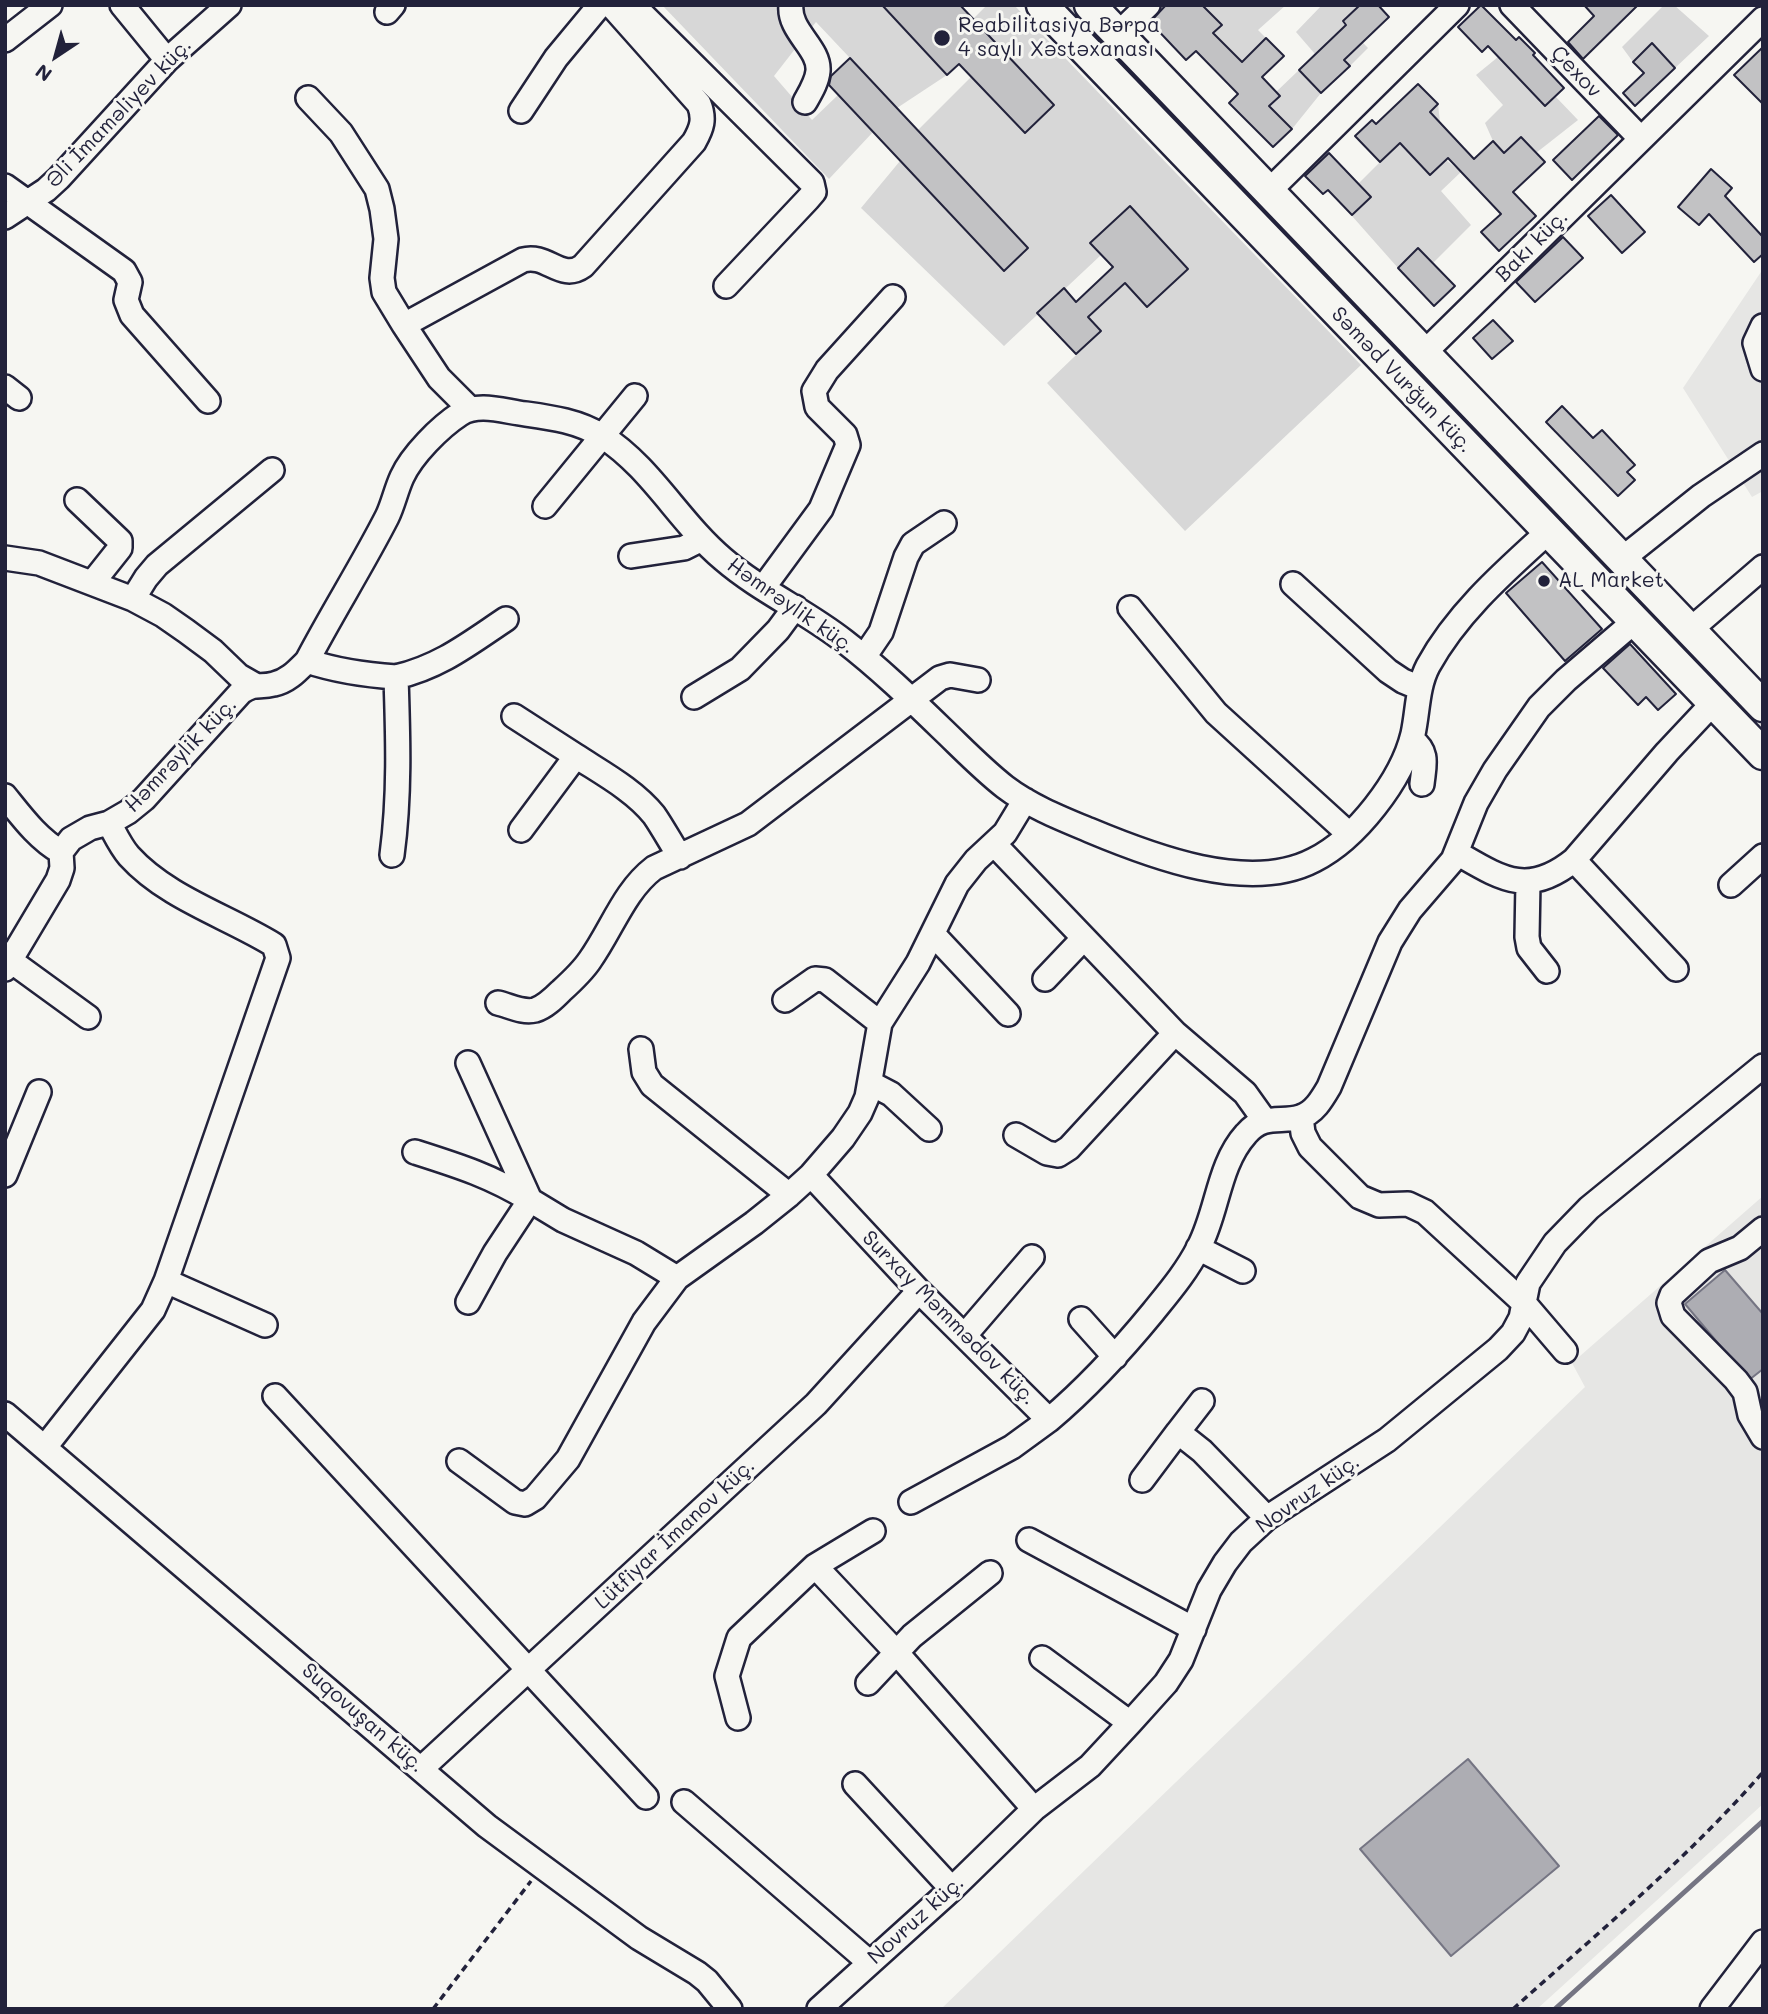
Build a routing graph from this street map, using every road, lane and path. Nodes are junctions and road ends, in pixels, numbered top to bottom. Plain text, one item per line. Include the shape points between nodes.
1 (50, 5) edge
2 (122, 5) edge
3 (229, 5) edge
4 (600, 5) edge
5 (611, 5) edge
6 (633, 5) edge
7 (791, 5) edge
8 (1042, 5) edge
9 (1090, 5) edge
10 (1148, 5) edge
11 (1457, 5) edge
12 (1512, 5) edge
13 (1763, 19) edge
14 (1118, 34) junction
15 (5, 40) edge
16 (167, 60) junction
17 (308, 98) dead end
18 (805, 102) dead end
19 (521, 111) dead end
20 (1641, 139) junction
21 (5, 186) edge
22 (1269, 191) junction
23 (26, 203) junction
24 (5, 217) edge
25 (726, 286) dead end
26 (893, 297) dead end
27 (404, 326) junction
28 (1763, 326) edge
29 (1424, 353) junction
30 (1763, 369) edge
31 (635, 396) dead end
32 (208, 401) dead end
33 (470, 409) junction
34 (601, 435) junction
35 (1763, 454) edge
36 (272, 470) dead end
37 (77, 500) dead end
38 (545, 506) dead end
39 (944, 523) dead end
40 (1548, 532) junction
41 (702, 539) junction
42 (631, 556) dead end
43 (5, 558) edge
44 (1622, 559) junction
45 (1763, 567) edge
46 (93, 582) junction
47 (1293, 584) dead end
48 (763, 588) junction
49 (133, 599) junction
50 (795, 607) junction
51 (1130, 608) dead end
52 (506, 619) dead end
53 (1635, 621) junction
54 (1689, 630) junction
55 (864, 657) junction
56 (307, 661) junction
57 (396, 677) junction
58 (978, 680) dead end
59 (253, 684) junction
60 (1420, 688) junction
61 (694, 697) dead end
62 (912, 699) junction
63 (1713, 703) junction
64 (1763, 706) edge
65 (514, 716) dead end
66 (1412, 740) junction
67 (1763, 754) edge
68 (576, 756) junction
69 (1422, 784) dead end
70 (5, 796) edge
71 (1025, 800) junction
72 (109, 823) junction
73 (520, 830) dead end
74 (1349, 834) junction
75 (995, 845) junction
76 (61, 852) junction
77 (1457, 853) junction
78 (392, 855) dead end
79 (1763, 856) edge
80 (680, 857) junction
81 (1574, 860) junction
82 (1528, 882) junction
83 (1731, 885) dead end
84 (933, 934) junction
85 (1083, 939) junction
86 (7, 961) edge
87 (1676, 969) dead end
88 (1547, 971) dead end
89 (1045, 979) dead end
90 (785, 1000) dead end
91 (498, 1003) dead end
92 (1008, 1014) dead end
93 (88, 1017) dead end
94 (880, 1023) junction
95 (1175, 1034) junction
96 (641, 1049) dead end
97 (468, 1063) dead end
98 (1763, 1066) edge
99 (870, 1083) junction
100 (39, 1092) dead end
101 (1301, 1117) junction
102 (1265, 1121) junction
103 (929, 1129) dead end
104 (1016, 1135) dead end
105 (415, 1152) dead end
106 (5, 1175) edge
107 (811, 1175) junction
108 (789, 1195) junction
109 (530, 1200) junction
110 (1763, 1229) edge
111 (1198, 1248) junction
112 (1032, 1257) dead end
113 (1243, 1271) dead end
114 (677, 1278) junction
115 (166, 1282) junction
116 (919, 1291) junction
117 (468, 1302) dead end
118 (1524, 1303) junction
119 (1081, 1320) dead end
120 (265, 1325) dead end
121 (965, 1335) junction
122 (1565, 1351) dead end
123 (1115, 1357) junction
124 (275, 1396) dead end
125 (1202, 1401) dead end
126 (5, 1414) edge
127 (1049, 1420) junction
128 (1178, 1432) junction
129 (1763, 1437) edge
130 (45, 1447) junction
131 (459, 1461) dead end
132 (1142, 1480) dead end
133 (911, 1502) dead end
134 (1267, 1518) junction
135 (873, 1531) dead end
136 (1029, 1540) dead end
137 (815, 1566) junction
138 (990, 1573) dead end
139 (1194, 1629) junction
140 (896, 1652) junction
141 (1042, 1658) dead end
142 (530, 1669) junction
143 (868, 1683) dead end
144 (738, 1718) dead end
145 (1130, 1723) junction
146 (422, 1768) junction
147 (1763, 1772) edge
148 (855, 1784) dead end
149 (646, 1797) dead end
150 (684, 1802) dead end
151 (1034, 1808) junction
152 (544, 1866) junction
153 (952, 1889) junction
154 (1763, 1942) edge
155 (869, 1962) junction
156 (433, 2009) edge
157 (730, 2009) edge
158 (819, 2009) edge
159 (1513, 2009) edge
160 (1712, 2009) edge

1 - 15 street
2 - 16 street
3 - 16 street, Əli İmaməliyev küç.
4 - 19 street via 556,58
5 - 27 street via 699,103 704,116 694,142 576,272 564,272 542,260 523,260
6 - 25 street via 812,183 814,192
7 - 18 street via 792,20 819,70
8 - 40 main road, Səməd Vurğun küç.
9 - 14 main road, Səməd Vurğun küç.
10 - 14 street
11 - 22 street
12 - 20 street, Çexov
13 - 20 street, Bakı küç.
14 - 22 main road, Səməd Vurğun küç.
16 - 23 street, Əli İmaməliyev küç. via 59,178
17 - 27 street via 341,133 377,189 386,239 384,292
20 - 29 street, Bakı küç.
21 - 23 street
22 - 29 main road, Səməd Vurğun küç.
23 - 24 street, Əli İmaməliyev küç.
23 - 32 street via 124,271 130,282 126,300 132,314
26 - 48 street via 827,370 814,391 817,407 845,435 848,445 821,509
27 - 33 street via 439,378
28 - 30 street via 1755,343
29 - 44 main road, Səməd Vurğun küç.
31 - 34 street
33 - 34 street, Həmrəylik küç. via 560,419
33 - 56 street, Həmrəylik küç. via 412,458 389,513
34 - 38 street
34 - 41 street, Həmrəylik küç. via 636,464
35 - 44 street
36 - 49 street via 157,565
37 - 46 street via 120,541 120,548
39 - 55 street via 913,544 881,632
40 - 53 main road, Səməd Vurğun küç.
40 - 60 street, Həmrəylik küç. via 1483,592 1424,673
41 - 42 street via 684,548
41 - 48 street, Həmrəylik küç.
43 - 46 street
44 - 54 main road, Səməd Vurğun küç.
45 - 54 street
46 - 49 street
47 - 60 street via 1388,671
48 - 50 street, Həmrəylik küç.
49 - 59 street via 178,626
50 - 55 street, Həmrəylik küç.
50 - 61 street via 740,669
51 - 74 street via 1216,713
52 - 57 street via 439,663
53 - 63 main road, Səməd Vurğun küç.
53 - 77 street via 1566,680 1519,734 1476,803
54 - 64 main road, Səməd Vurğun küç.
55 - 62 street, Həmrəylik küç.
56 - 57 street via 351,673
56 - 59 street, Həmrəylik küç. via 287,679 271,685
57 - 78 street via 400,771
58 - 62 street via 950,675
59 - 72 street, Həmrəylik küç. via 144,799
60 - 66 street, Həmrəylik küç.
62 - 71 street, Həmrəylik küç. via 989,774
62 - 80 street via 748,824
63 - 67 main road, Səməd Vurğun küç.
63 - 81 street
65 - 68 street
66 - 69 street via 1421,746 1425,757
66 - 74 street, Həmrəylik küç. via 1383,794
68 - 73 street
68 - 80 street via 643,804
70 - 76 street via 33,831
71 - 74 street, Həmrəylik küç. via 1127,846 1180,864 1219,870 1290,869 1310,863
71 - 75 street
72 - 76 street, Həmrəylik küç. via 71,839
72 - 115 street via 128,855 150,874 274,945 278,958
75 - 84 street via 957,884
75 - 85 street
76 - 86 street via 58,880
77 - 82 street via 1506,879
77 - 101 street via 1390,942 1329,1087 1318,1105
79 - 83 street
80 - 91 street via 642,877 591,959 551,1001 535,1010
81 - 82 street via 1562,870
81 - 87 street
82 - 88 street via 1529,948
84 - 92 street
84 - 94 street
85 - 89 street
85 - 95 street
86 - 93 street
90 - 94 street via 815,979 825,981
94 - 99 street
95 - 102 street via 1245,1093
95 - 104 street via 1058,1155
96 - 108 street via 644,1073 652,1085
97 - 109 street
98 - 118 street, Novruz küç. via 1589,1208 1536,1269
99 - 103 street via 891,1094
99 - 107 street via 860,1114
100 - 106 street
101 - 102 street
101 - 118 street via 1310,1147 1360,1197 1379,1205 1408,1204 1425,1212
102 - 111 street, Surxay Məmmədov küç. via 1247,1132 1233,1152
105 - 109 street via 474,1170
107 - 108 street
107 - 116 street, Surxay Məmmədov küç.
108 - 114 street
109 - 114 street
109 - 117 street
110 - 129 street via 1740,1248 1709,1261 1672,1295 1670,1303 1673,1316 1745,1392 1750,1415
111 - 113 street
111 - 123 street, Surxay Məmmədov küç. via 1176,1283
112 - 121 street
114 - 131 street via 644,1322 568,1459 536,1498 525,1504 515,1502
115 - 120 street
115 - 130 street via 153,1310
116 - 121 street, Surxay Məmmədov küç.
116 - 142 street, Lütfiyar İmanov küç. via 816,1404
118 - 122 street
118 - 134 street, Novruz küç. via 1513,1333 1498,1349 1387,1440
119 - 123 street
121 - 127 street, Surxay Məmmədov küç.
123 - 127 street, Surxay Məmmədov küç.
124 - 142 street
125 - 128 street
126 - 130 street, Suqovuşan küç.
127 - 133 street via 1012,1447
128 - 132 street
128 - 134 street
130 - 146 street, Suqovuşan küç.
134 - 139 street, Novruz küç. via 1225,1563
135 - 137 street
136 - 139 street
137 - 140 street
137 - 144 street via 738,1638 727,1676
138 - 140 street
139 - 145 street, Novruz küç. via 1166,1683
140 - 143 street
140 - 151 street
141 - 145 street
142 - 146 street, Lütfiyar İmanov küç.
142 - 149 street
145 - 151 street, Novruz küç. via 1090,1766
146 - 152 street, Suqovuşan küç. via 487,1826
147 - 159 path via 1688,1853
148 - 153 street
150 - 155 street
151 - 153 street, Novruz küç.
152 - 156 path
152 - 157 street, Suqovuşan küç. via 639,1938 697,1973
153 - 155 street, Novruz küç.
154 - 160 street
155 - 158 street, Novruz küç.

